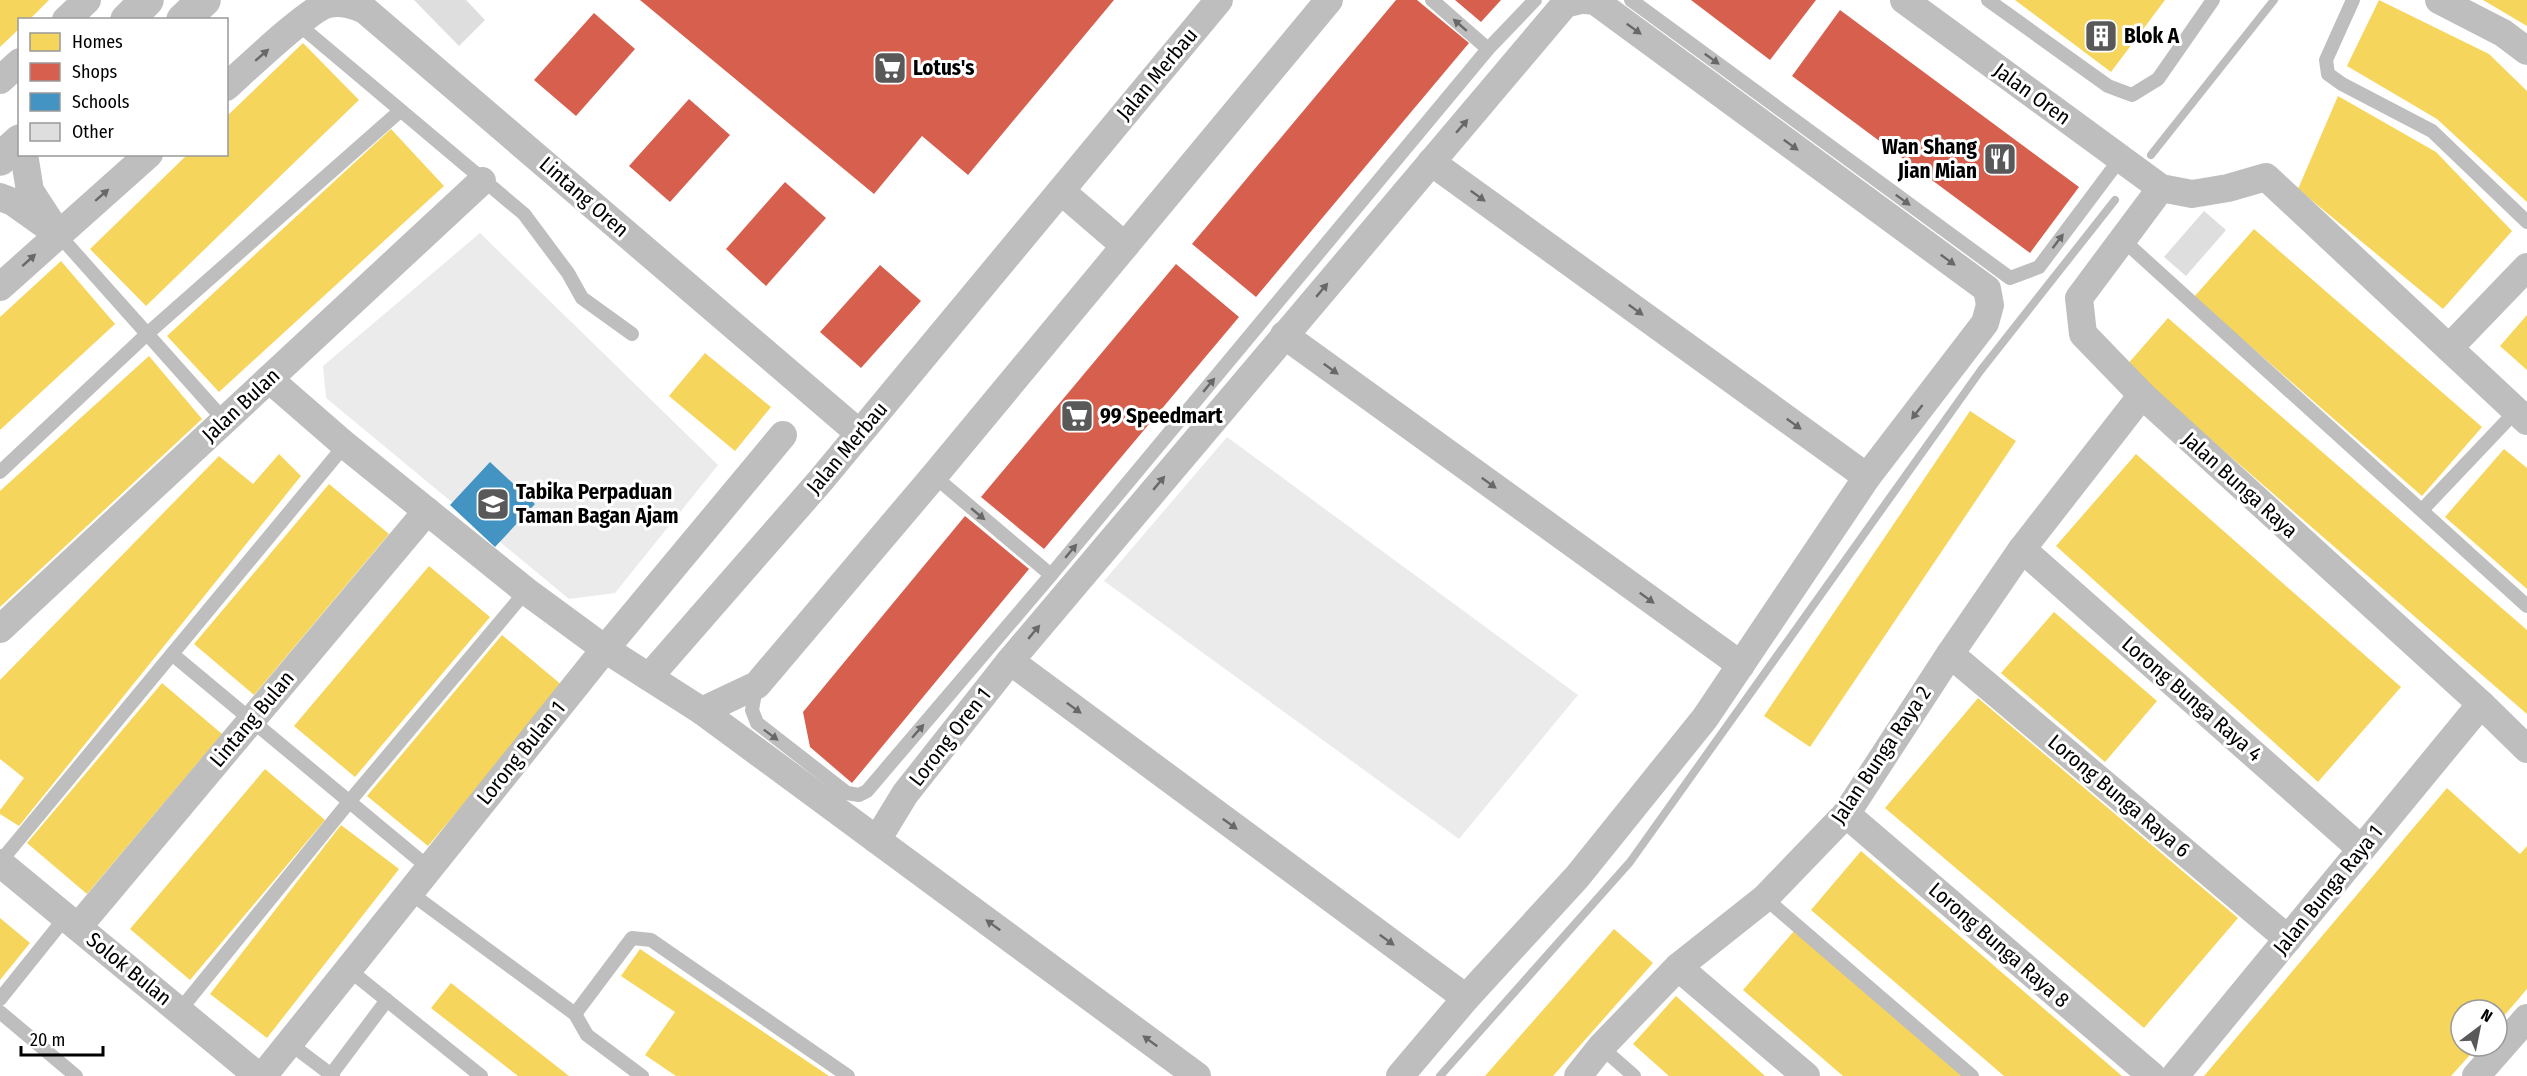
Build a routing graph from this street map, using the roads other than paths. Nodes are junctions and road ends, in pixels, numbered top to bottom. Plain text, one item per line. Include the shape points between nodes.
1 (87, 0) edge
2 (147, 0) edge
3 (204, 0) edge
4 (1219, 0) edge
5 (1329, 0) edge
6 (1432, 0) edge
7 (1535, 0) edge
8 (1583, 0) edge
9 (1631, 0) edge
10 (1904, 0) edge
11 (1988, 0) edge
12 (2213, 0) edge
13 (2353, 0) edge
14 (2439, 0) edge
15 (68, 18) edge
16 (129, 18) edge
17 (185, 18) edge
18 (298, 24) junction
19 (1488, 49) junction
20 (2527, 51) edge
21 (18, 64) edge
22 (0, 80) edge
23 (228, 85) edge
24 (400, 111) junction
25 (18, 143) edge
26 (24, 156) edge
27 (147, 156) edge
28 (0, 159) edge
29 (2120, 159) junction
30 (1431, 162) junction
31 (482, 181) junction
32 (2161, 189) junction
33 (1061, 191) junction
34 (0, 197) edge
35 (2527, 222) edge
36 (58, 234) junction
37 (2123, 240) junction
38 (1125, 246) junction
39 (2527, 267) edge
40 (0, 286) edge
41 (147, 334) junction
42 (632, 334) dead end
43 (1284, 335) junction
44 (2449, 348) junction
45 (268, 379) junction
46 (2142, 395) junction
47 (2521, 416) edge
48 (224, 420) junction
49 (860, 433) junction
50 (783, 435) dead end
51 (345, 445) junction
52 (0, 472) edge
53 (933, 476) junction
54 (1867, 477) junction
55 (2421, 510) junction
56 (427, 511) junction
57 (2022, 549) junction
58 (1051, 575) junction
59 (526, 591) junction
60 (2527, 606) edge
61 (0, 629) edge
62 (605, 649) junction
63 (172, 654) junction
64 (1950, 654) junction
65 (1010, 661) junction
66 (1741, 665) junction
67 (649, 677) junction
68 (757, 685) junction
69 (2481, 704) junction
70 (702, 711) junction
71 (250, 720) junction
72 (2527, 749) edge
73 (349, 802) junction
74 (1846, 814) junction
75 (877, 840) junction
76 (2361, 849) junction
77 (0, 863) edge
78 (429, 868) junction
79 (409, 892) junction
80 (1765, 897) junction
81 (72, 922) junction
82 (2288, 939) junction
83 (1678, 967) junction
84 (348, 969) junction
85 (1466, 998) junction
86 (0, 999) edge
87 (387, 1000) junction
88 (180, 1010) junction
89 (0, 1012) edge
90 (575, 1014) junction
91 (2527, 1018) edge
92 (289, 1043) junction
93 (1601, 1047) junction
94 (76, 1076) edge
95 (258, 1076) edge
96 (263, 1076) edge
97 (331, 1076) edge
98 (481, 1076) edge
99 (642, 1076) edge
100 (848, 1076) edge
101 (1197, 1076) edge
102 (1400, 1076) edge
103 (1578, 1076) edge
104 (1634, 1076) edge
105 (1806, 1076) edge
106 (1972, 1076) edge
107 (2152, 1076) edge
108 (2175, 1076) edge
109 (2476, 1076) edge

1 - 15 street
2 - 16 main road
3 - 17 main road
4 - 33 street, Jalan Merbau
5 - 38 street
19 -> 6 lane
7 - 19 lane
30 -> 8 street, Lorong Oren 1 via 1565,4
8 -> 54 street via 1595,1 1987,290 1990,305 1984,324
9 -> 29 lane via 2010,278 2039,267
10 - 29 street, Jalan Oren
11 - 12 lane via 2108,86 2132,95 2158,79
13 - 35 lane via 2326,60 2328,74 2432,131
14 - 20 street via 2503,33
23 -> 18 street, Lintang Oren
18 - 24 lane
18 - 49 street, Lintang Oren via 326,4 346,3 365,10
58 -> 19 lane
21 - 22 street
24 - 31 lane
24 - 41 lane
25 - 28 main road
26 - 36 street via 30,191
36 -> 27 street
29 - 32 street, Jalan Oren
43 -> 30 street, Lorong Oren 1
30 -> 54 street
31 - 42 lane via 524,214 582,298
31 - 45 street, Jalan Bulan
32 - 37 street, Jalan Bunga Raya
32 - 44 street via 2192,194 2266,177
33 - 38 street
33 - 49 street, Jalan Merbau
34 - 36 street
40 -> 36 street
36 - 41 lane
37 - 46 street, Jalan Bunga Raya via 2079,298 2083,334
37 - 55 lane
38 - 53 street
39 - 44 street
41 - 48 lane
41 - 52 lane
65 -> 43 street, Lorong Oren 1
43 -> 66 street
44 - 47 street
45 - 48 street, Jalan Bulan
45 - 51 street
46 - 57 street, Jalan Bunga Raya 2
46 - 69 street, Jalan Bunga Raya
47 - 55 lane
48 - 61 street, Jalan Bulan
49 - 67 street, Jalan Merbau
50 - 62 street, Lorong Bulan 1
51 - 56 street
51 - 63 lane
53 -> 58 lane
53 - 68 street
54 - 66 street
55 - 60 lane
56 - 59 street
56 - 71 street, Lintang Bulan
57 - 64 street, Jalan Bunga Raya 2
57 - 76 street, Lorong Bunga Raya 4
68 -> 58 lane via 752,710 757,723 848,793 859,795 867,791
59 - 62 street
59 - 73 lane
62 - 67 street
62 - 78 street, Lorong Bulan 1
63 - 71 lane
63 - 77 lane
64 - 74 street, Jalan Bunga Raya 2
64 - 82 street, Lorong Bunga Raya 6
65 - 75 street, Lorong Oren 1 via 905,794
65 -> 85 street
66 - 85 street via 1705,718 1577,877
67 - 70 street
68 - 70 street
69 - 72 street, Jalan Bunga Raya
69 - 76 street, Jalan Bunga Raya 1
70 - 75 street
71 - 73 lane
71 - 81 street, Lintang Bulan
73 - 78 lane
73 - 88 lane
74 - 80 street, Jalan Bunga Raya 2
74 - 107 street, Lorong Bunga Raya 8
101 -> 75 street
76 - 82 street, Jalan Bunga Raya 1
77 - 81 street, Solok Bulan
78 - 79 street, Lorong Bulan 1
79 - 84 street, Lorong Bulan 1
79 - 90 lane
80 - 83 street, Jalan Bunga Raya 2
80 - 106 lane
81 - 86 lane
81 - 88 street, Solok Bulan
82 - 108 street, Jalan Bunga Raya 1
83 - 93 street, Jalan Bunga Raya 2
83 - 105 street
84 - 87 lane
84 - 92 street, Lorong Bulan 1
85 - 102 street
87 - 97 lane
87 - 98 lane
88 - 95 street, Solok Bulan
89 - 94 lane
90 - 99 lane via 587,1035
90 - 100 lane via 632,938 651,940
91 - 109 street
92 - 96 street, Lorong Bulan 1
92 - 97 lane
93 - 103 street, Jalan Bunga Raya 2
93 - 104 lane

